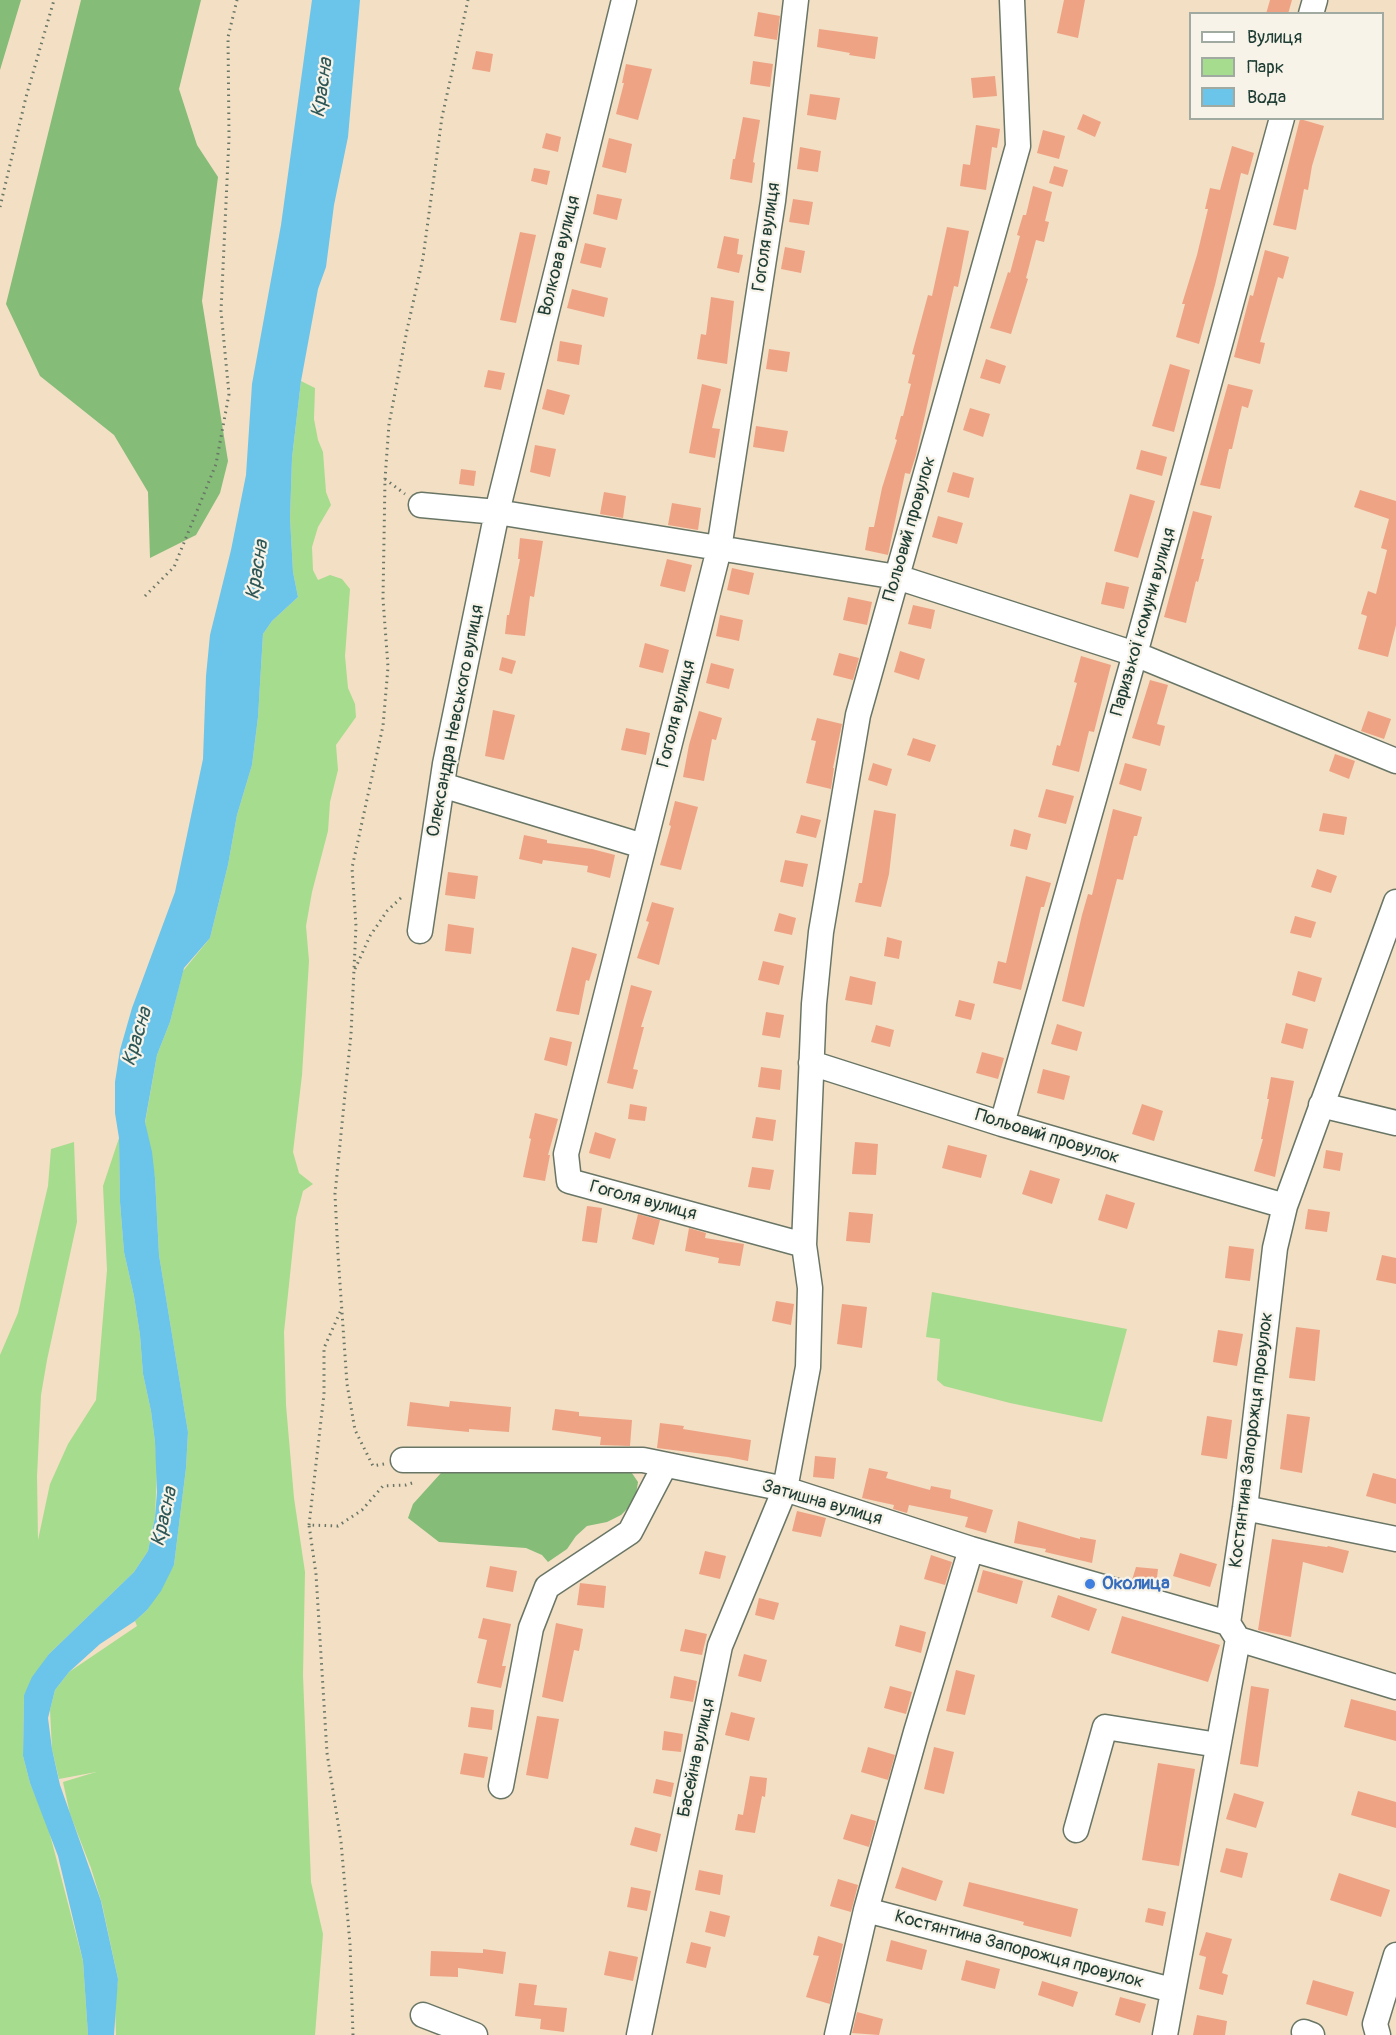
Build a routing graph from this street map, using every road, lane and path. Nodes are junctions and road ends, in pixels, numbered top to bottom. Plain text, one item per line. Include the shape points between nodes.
1 (54, 0) edge
2 (237, 0) edge
3 (468, 0) edge
4 (624, 0) edge
5 (796, 0) edge
6 (1012, 0) edge
7 (1281, 120) edge
8 (0, 207) edge
9 (385, 479) junction
10 (421, 505) joint
11 (497, 512) junction
12 (718, 549) junction
13 (897, 577) junction
14 (145, 596) dead end
15 (1135, 654) junction
16 (1396, 760) edge
17 (442, 785) junction
18 (643, 846) junction
19 (430, 868) junction
20 (1396, 902) edge
21 (420, 931) dead end
22 (354, 972) junction
23 (811, 1063) junction
24 (1321, 1106) junction
25 (1396, 1123) edge
26 (1002, 1124) junction
27 (1285, 1206) junction
28 (804, 1245) junction
29 (341, 1309) junction
30 (403, 1460) joint
31 (428, 1460) junction
32 (665, 1465) junction
33 (785, 1489) junction
34 (1245, 1508) junction
35 (309, 1525) junction
36 (1396, 1539) edge
37 (971, 1549) junction
38 (1233, 1631) junction
39 (1396, 1687) edge
40 (1218, 1745) junction
41 (501, 1786) dead end
42 (1076, 1830) dead end
43 (866, 1910) junction
44 (1396, 1955) edge
45 (1172, 1990) junction
46 (423, 2015) dead end
47 (353, 2035) edge
48 (475, 2035) edge
49 (639, 2035) edge
50 (837, 2035) edge
51 (1165, 2035) edge
52 (1378, 2035) edge

1 - 8 path
2 - 14 path via 228,37 229,138 221,311 229,394 216,464 174,567
3 - 9 path via 442,117 423,258 389,424
4 - 11 street, Волкова вулиця
5 - 12 street, Гоголя вулиця via 773,201
6 - 13 street, Польовий провулок via 1018,146
7 - 15 street, Паризької комуни вулиця
9 - 10 path
9 - 22 path via 382,599 388,667 383,726 352,868
10 - 11 street
11 - 12 street
11 - 17 street, Олександра Невського вулиця
12 - 13 street
12 - 18 street, Гоголя вулиця
13 - 15 street
13 - 23 street, Польовий провулок via 858,715 821,932
15 - 16 street
15 - 26 street, Паризької комуни вулиця
17 - 18 street
17 - 19 street, Олександра Невського вулиця
18 - 28 street, Гоголя вулиця via 566,1154 569,1181
19 - 21 street, Олександра Невського вулиця
19 - 22 path via 387,911 370,936
20 - 24 street, Костянтина Запорожця провулок
22 - 29 path via 335,1194
23 - 26 street, Польовий провулок
23 - 28 street, Польовий провулок
24 - 25 street
24 - 27 street, Костянтина Запорожця провулок
26 - 27 street, Польовий провулок
27 - 34 street, Костянтина Запорожця провулок via 1275,1248
28 - 33 street, Польовий провулок via 810,1288 808,1367
29 - 30 path via 355,1430 373,1466
29 - 35 path via 324,1348 324,1394
30 - 31 street, Затишна вулиця
31 - 32 street, Затишна вулиця via 643,1460
31 - 35 path via 425,1478 406,1485 382,1486 362,1510 338,1526
32 - 33 street, Затишна вулиця
32 - 41 street via 630,1532 547,1587 531,1628
33 - 37 street, Затишна вулиця
33 - 49 street, Басейна вулиця via 720,1646
34 - 36 street
34 - 38 street, Костянтина Запорожця провулок
35 - 47 path via 316,1574 327,1753 351,1944
37 - 38 street, Затишна вулиця
37 - 43 street
38 - 39 street, Затишна вулиця
38 - 40 street, Костянтина Запорожця провулок
40 - 42 street via 1105,1727
40 - 45 street, Костянтина Запорожця провулок
43 - 45 street, Костянтина Запорожця провулок
43 - 50 street
44 - 52 street via 1375,2024
45 - 51 street, Костянтина Запорожця провулок
46 - 48 street

